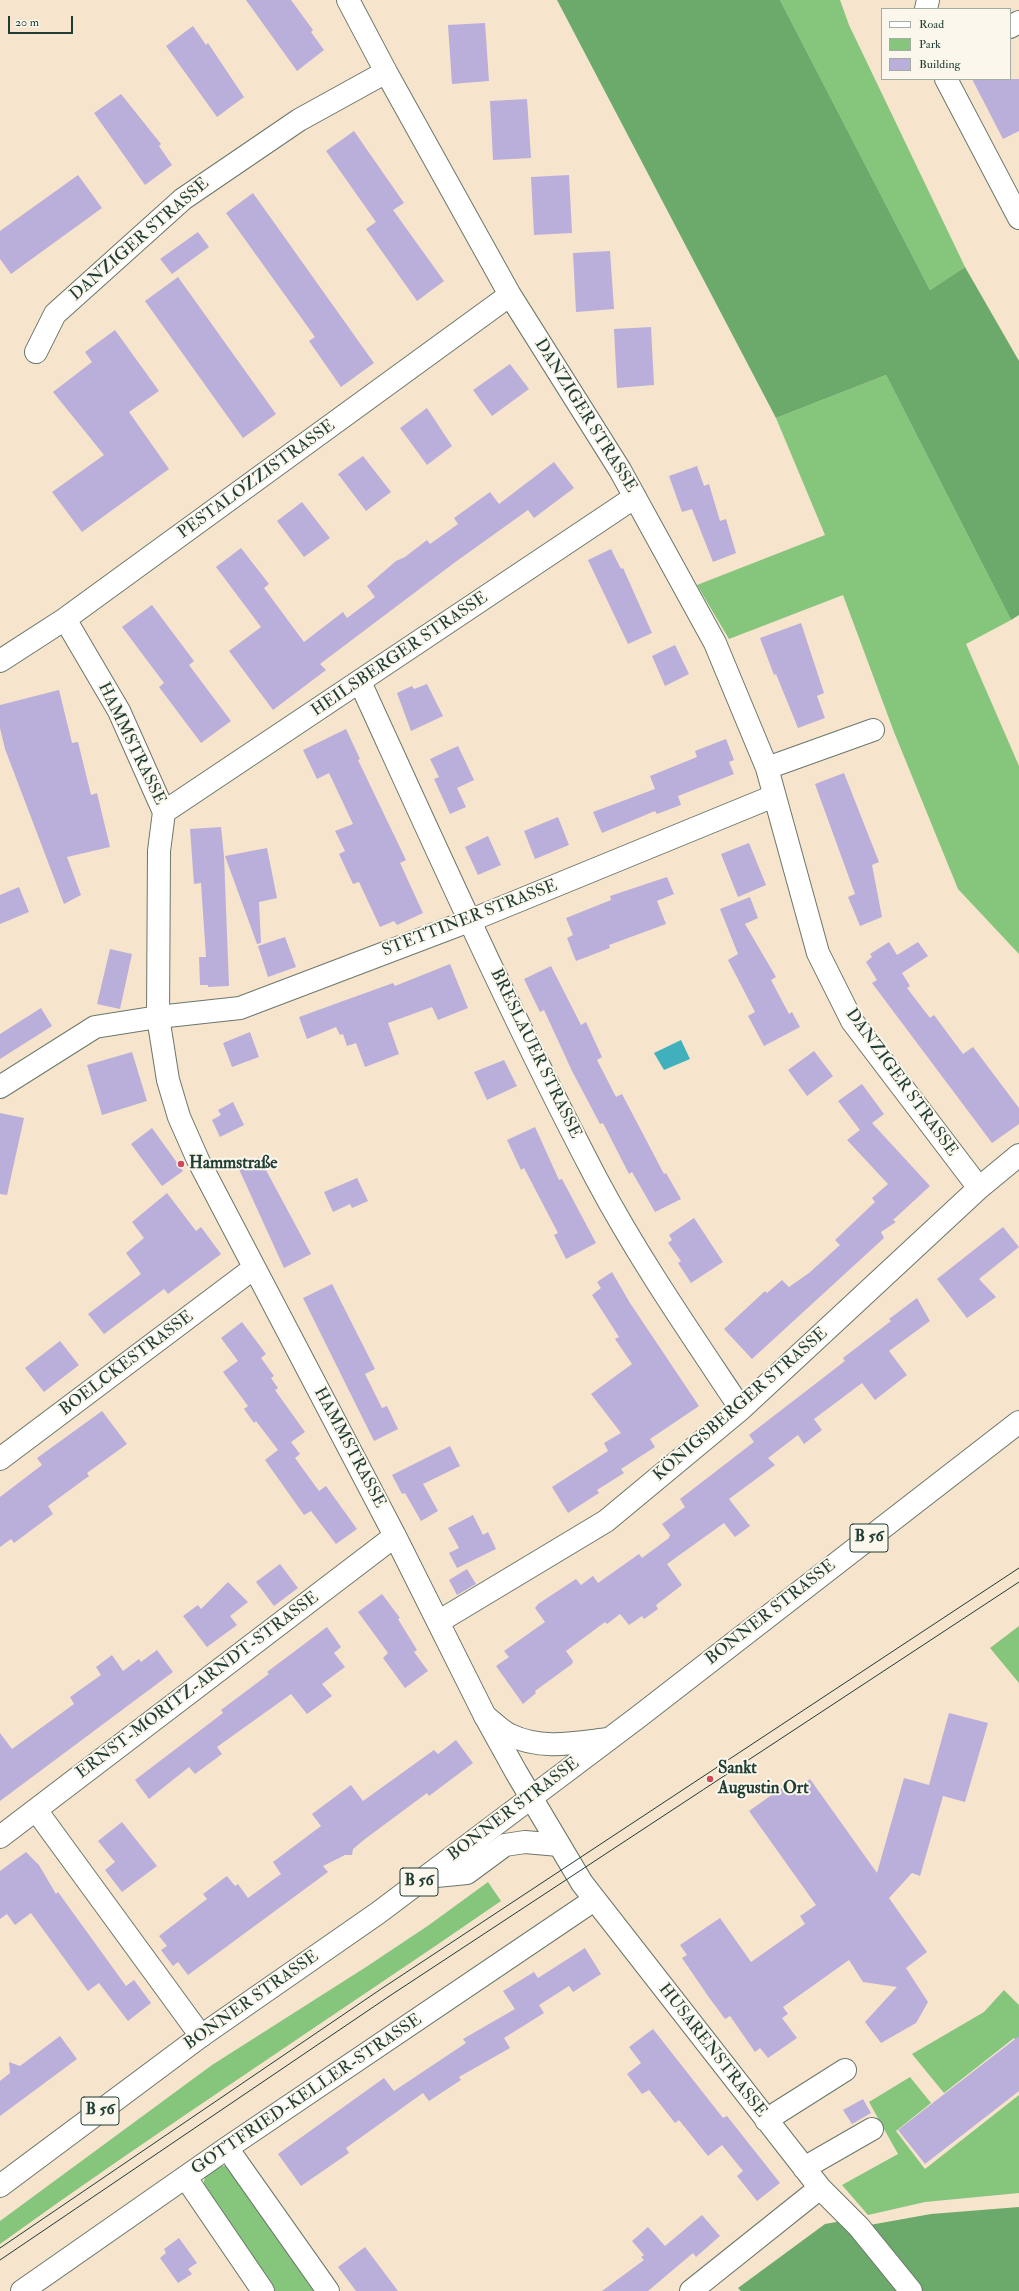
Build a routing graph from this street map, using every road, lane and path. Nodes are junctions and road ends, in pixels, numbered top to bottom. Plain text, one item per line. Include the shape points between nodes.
1 (348, 0) edge
2 (386, 72) junction
3 (947, 80) edge
4 (1019, 218) edge
5 (510, 295) junction
6 (36, 352) dead end
7 (635, 497) junction
8 (65, 619) junction
9 (0, 661) edge
10 (360, 682) junction
11 (873, 730) dead end
12 (767, 768) junction
13 (774, 796) junction
14 (164, 812) junction
15 (469, 921) junction
16 (158, 1017) junction
17 (0, 1087) edge
18 (1019, 1155) edge
19 (979, 1188) junction
20 (254, 1268) junction
21 (741, 1409) junction
22 (1019, 1422) edge
23 (0, 1459) edge
24 (395, 1536) junction
25 (438, 1622) junction
26 (485, 1716) junction
27 (609, 1739) junction
28 (530, 1798) junction
29 (36, 1810) junction
30 (0, 1837) edge
31 (559, 1845) junction
32 (426, 1877) junction
33 (594, 1900) junction
34 (201, 2036) junction
35 (845, 2070) dead end
36 (766, 2120) junction
37 (872, 2129) dead end
38 (227, 2148) junction
39 (804, 2168) junction
40 (186, 2178) junction
41 (0, 2186) edge
42 (820, 2188) junction
43 (22, 2291) edge
44 (263, 2291) edge
45 (328, 2291) edge
46 (691, 2291) edge
47 (911, 2291) edge

1 - 2 street, DANZIGER STRASSE
2 - 5 street, DANZIGER STRASSE
2 - 6 street, DANZIGER STRASSE via 299,120 183,199 55,314
3 - 4 street
5 - 7 street, DANZIGER STRASSE
5 - 8 street, PESTALOZZISTRASSE
7 - 10 street, HEILSBERGER STRASSE
7 - 12 street, DANZIGER STRASSE via 715,642
8 - 9 street, PESTALOZZISTRASSE
8 - 14 street, HAMMSTRASSE via 119,711
10 - 14 street, HEILSBERGER STRASSE
10 - 15 street, BRESLAUER STRASSE
11 - 12 street
12 - 13 street, DANZIGER STRASSE
13 - 15 street, STETTINER STRASSE
13 - 19 street, DANZIGER STRASSE via 818,953 852,1020
14 - 16 street, HAMMSTRASSE via 159,851
15 - 16 street, STETTINER STRASSE via 240,1008
15 - 21 street, BRESLAUER STRASSE via 597,1179 664,1295
16 - 17 street, STETTINER STRASSE via 95,1027
16 - 20 street, HAMMSTRASSE via 168,1080 179,1117 198,1160
18 - 19 street, KÖNIGSBERGER STRASSE
19 - 21 street, KÖNIGSBERGER STRASSE
20 - 23 street, BOELCKESTRASSE
20 - 24 street, HAMMSTRASSE
21 - 25 street, KÖNIGSBERGER STRASSE via 606,1522
22 - 27 street, BONNER STRASSE / B 56
24 - 25 street, HAMMSTRASSE
24 - 29 street, ERNST-MORITZ-ARNDT-STRASSE
25 - 26 street, HAMMSTRASSE
26 - 27 street via 509,1735 538,1744 562,1745
26 - 28 street, HAMMSTRASSE
27 - 28 street, BONNER STRASSE / B 56
28 - 31 street, HUSARENSTRASSE
28 - 32 street, BONNER STRASSE / B 56
29 - 30 street, ERNST-MORITZ-ARNDT-STRASSE
29 - 34 street
31 - 32 street via 525,1842 505,1845 467,1873
31 - 33 street, HUSARENSTRASSE
32 - 34 street, BONNER STRASSE / B 56
33 - 36 street, HUSARENSTRASSE
33 - 38 street, GOTTFRIED-KELLER-STRASSE
34 - 41 street, BONNER STRASSE / B 56
35 - 36 street
36 - 39 street, HUSARENSTRASSE
37 - 39 street
38 - 40 street, GOTTFRIED-KELLER-STRASSE
38 - 45 street
39 - 42 street, HUSARENSTRASSE
40 - 43 street, GOTTFRIED-KELLER-STRASSE
40 - 44 street
42 - 46 street
42 - 47 street, HUSARENSTRASSE via 859,2227

